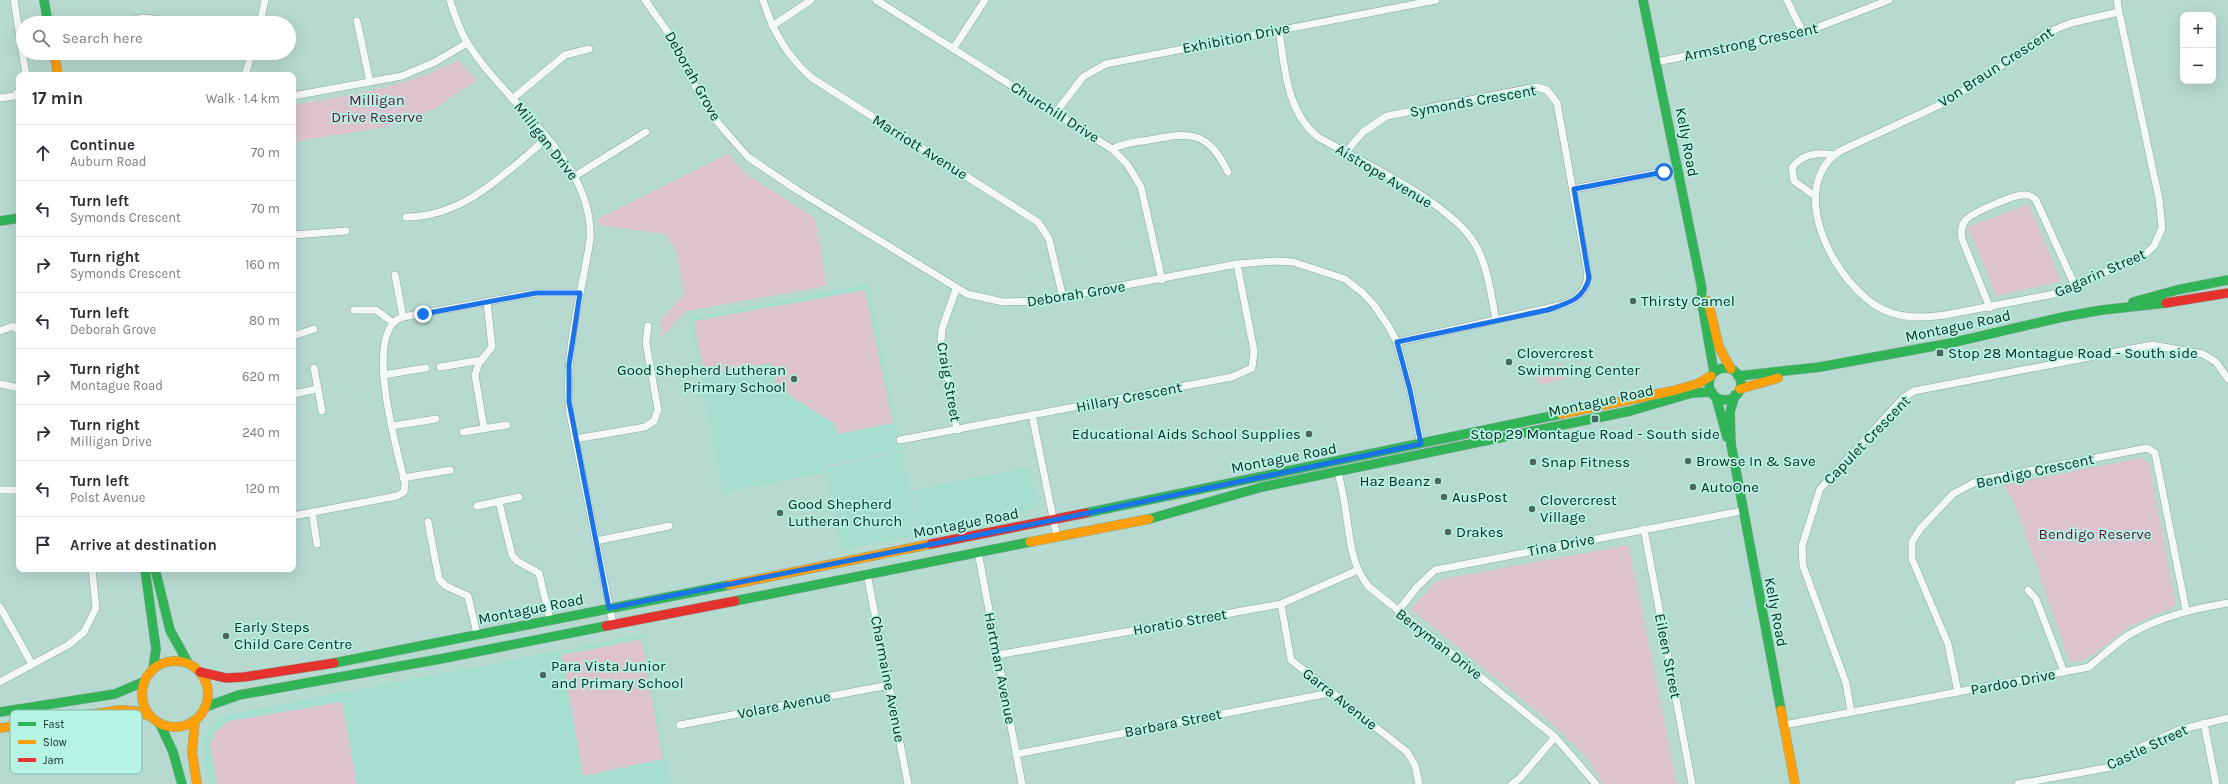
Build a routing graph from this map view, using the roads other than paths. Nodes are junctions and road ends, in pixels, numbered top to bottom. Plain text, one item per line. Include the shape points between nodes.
1 (14, 0) edge
2 (44, 0) edge
3 (265, 0) edge
4 (450, 0) edge
5 (645, 0) edge
6 (763, 0) edge
7 (810, 0) edge
8 (876, 0) edge
9 (985, 0) edge
10 (1436, 0) edge
11 (1643, 0) edge
12 (1787, 0) edge
13 (1889, 0) edge
14 (2117, 0) edge
15 (2120, 12) junction
16 (17, 16) edge
17 (47, 16) edge
18 (262, 16) edge
19 (357, 21) dead end
20 (772, 26) junction
21 (1279, 31) junction
22 (1803, 33) junction
23 (467, 43) junction
24 (589, 49) dead end
25 (953, 49) junction
26 (24, 60) edge
27 (55, 60) edge
28 (250, 60) edge
29 (1656, 62) junction
30 (26, 72) edge
31 (57, 72) edge
32 (246, 72) edge
33 (370, 82) junction
34 (16, 94) edge
35 (296, 95) edge
36 (0, 98) edge
37 (512, 99) junction
38 (1056, 112) junction
39 (646, 132) dead end
40 (546, 139) junction
41 (1112, 149) junction
42 (1345, 153) junction
43 (1834, 156) junction
44 (1678, 170) junction
45 (1228, 172) dead end
46 (575, 176) junction
47 (1574, 189) junction
48 (1815, 196) junction
49 (406, 217) dead end
50 (16, 218) edge
51 (0, 221) edge
52 (346, 231) dead end
53 (296, 235) edge
54 (1237, 264) junction
55 (1839, 266) joint
56 (395, 275) dead end
57 (1162, 280) junction
58 (2228, 280) edge
59 (2075, 286) junction
60 (956, 289) junction
61 (1702, 289) junction
62 (580, 293) junction
63 (2228, 293) edge
64 (1063, 298) junction
65 (487, 302) junction
66 (1990, 308) junction
67 (354, 310) dead end
68 (2102, 310) junction
69 (403, 317) junction
70 (1496, 320) junction
71 (392, 322) junction
72 (648, 326) dead end
73 (16, 328) edge
74 (314, 329) dead end
75 (0, 331) edge
76 (296, 335) edge
77 (1397, 342) junction
78 (482, 360) junction
79 (440, 367) dead end
80 (1820, 367) junction
81 (314, 368) dead end
82 (426, 368) dead end
83 (1735, 372) junction
84 (1712, 374) junction
85 (383, 375) junction
86 (2228, 379) edge
87 (0, 384) edge
88 (16, 387) edge
89 (318, 389) junction
90 (1737, 392) junction
91 (296, 393) edge
92 (1714, 395) junction
93 (322, 411) dead end
94 (1032, 415) junction
95 (436, 419) dead end
96 (507, 425) dead end
97 (392, 426) junction
98 (484, 428) junction
99 (957, 430) junction
100 (463, 432) dead end
101 (575, 440) junction
102 (900, 440) dead end
103 (1421, 444) junction
104 (1731, 444) junction
105 (1423, 454) junction
106 (1336, 462) junction
107 (450, 470) dead end
108 (1338, 472) junction
109 (404, 478) junction
110 (0, 490) edge
111 (16, 490) edge
112 (519, 497) dead end
113 (499, 502) junction
114 (477, 506) dead end
115 (1742, 511) junction
116 (312, 512) junction
117 (296, 515) edge
118 (1054, 520) junction
119 (428, 522) dead end
120 (669, 526) dead end
121 (1644, 529) junction
122 (1057, 536) junction
123 (596, 541) junction
124 (317, 544) dead end
125 (978, 552) junction
126 (864, 558) junction
127 (1358, 570) junction
128 (92, 572) edge
129 (145, 572) edge
130 (155, 572) edge
131 (867, 574) junction
132 (2028, 590) dead end
133 (2228, 603) edge
134 (1281, 604) junction
135 (0, 608) edge
136 (609, 608) junction
137 (2186, 610) junction
138 (1398, 611) junction
139 (550, 620) junction
140 (613, 624) junction
141 (477, 634) junction
142 (997, 655) junction
143 (188, 663) junction
144 (32, 664) junction
145 (153, 669) junction
146 (200, 672) junction
147 (2064, 672) junction
148 (0, 682) edge
149 (143, 682) junction
150 (889, 685) junction
151 (1958, 692) junction
152 (1330, 693) junction
153 (205, 708) junction
154 (10, 710) edge
155 (13, 710) edge
156 (0, 712) edge
157 (1851, 712) junction
158 (142, 713) edge
159 (150, 716) junction
160 (2228, 718) edge
161 (195, 720) junction
162 (2204, 723) junction
163 (160, 724) junction
164 (680, 725) dead end
165 (1784, 725) junction
166 (10, 726) edge
167 (0, 728) edge
168 (1556, 737) junction
169 (1016, 754) junction
170 (182, 784) edge
171 (197, 784) edge
172 (908, 784) edge
173 (1022, 784) edge
174 (1419, 784) edge
175 (1512, 784) edge
176 (1596, 784) edge
177 (1692, 784) edge
178 (1795, 784) edge
179 (2018, 784) edge
180 (2216, 784) edge

1 - 16 street
2 - 17 main road
3 - 18 street
4 - 23 street, Milligan Drive
5 - 60 street, Deborah Grove via 672,38 703,100 728,136 748,157
6 - 20 street, Marriott Avenue
7 - 20 street
8 - 25 street, Churchill Drive
9 - 25 street
10 - 21 street, Exhibition Drive
11 - 29 main road, Kelly Road
12 - 22 street
13 - 22 street, Armstrong Crescent
14 - 15 street, Gagarin Street
15 - 43 street, Von Braun Crescent via 2071,23 2046,33 1946,102
15 - 59 street, Gagarin Street via 2159,199 2162,228 2154,246 2144,256
19 - 33 street
20 - 64 street, Marriott Avenue via 794,60 821,84 1038,222 1050,239
21 - 38 street, Exhibition Drive via 1106,64 1083,77
21 - 42 street, Aistrope Avenue via 1295,111 1311,131
22 - 29 street, Armstrong Crescent
23 - 33 street via 418,70
23 - 37 street, Milligan Drive
24 - 37 street via 562,57
25 - 38 street, Churchill Drive
26 - 30 street
27 - 31 main road
28 - 32 street
29 - 44 main road, Kelly Road
33 - 35 street
34 - 36 street
37 - 40 street, Milligan Drive
38 - 41 street, Churchill Drive
39 - 46 street
40 - 46 street, Milligan Drive
40 - 49 street via 490,186 464,203 433,215
41 - 45 street via 1186,134 1200,138 1210,146 1220,156
41 - 57 street, Churchill Drive via 1127,164 1141,187
42 - 47 street, Symonds Crescent via 1363,132 1387,116 1536,87 1551,94 1556,103
42 - 70 street, Aistrope Avenue via 1426,199 1470,237 1482,260
43 - 48 street, Von Braun Crescent via 1821,172
43 - 48 street via 1817,153 1807,155 1800,158 1792,168 1794,181
44 - 47 street
44 - 61 main road, Kelly Road
46 - 62 street, Milligan Drive via 584,195 590,225
47 - 70 street, Symonds Crescent via 1589,278 1585,289 1571,302
48 - 55 street, Von Braun Crescent via 1819,222
50 - 51 main road
52 - 53 street
54 - 57 street, Deborah Grove
54 - 77 street, Deborah Grove via 1285,261 1312,267 1345,280 1374,305
54 - 94 street, Hillary Crescent via 1254,351 1254,363 1250,370 1232,376
55 - 66 street, Gagarin Street via 1858,292 1882,310 1898,315 1927,317
56 - 69 street
57 - 64 street, Deborah Grove
58 - 68 main road, Montague Road via 2176,290
59 - 66 street, Gagarin Street via 2045,297
59 - 66 street via 2036,200 2030,195 2018,195 1972,214 1962,227 1962,239
60 - 64 street, Deborah Grove via 978,298 1003,302
60 - 99 street, Craig Street via 942,329 941,341
61 - 83 main road, Kelly Road via 1707,298 1721,352
61 - 84 main road, Kelly Road via 1701,298
62 - 65 street via 542,292
62 - 101 street, Milligan Drive via 568,374
63 - 68 main road, Montague Road via 2179,302
65 - 69 street
65 - 78 street via 492,344
67 - 71 street via 376,310
68 - 80 main road, Montague Road via 1951,343
69 - 71 street
70 - 77 street, Symonds Crescent
71 - 85 street via 384,344
72 - 101 street via 646,347 658,410 654,421 644,427
73 - 75 street via 13,326
74 - 76 street
77 - 103 street, Deborah Grove
78 - 79 street
78 - 98 street via 475,378
80 - 83 main road, Montague Road
80 - 90 main road, Montague Road via 1758,383
81 - 89 street
82 - 85 street
83 - 84 main road via 1724,368
83 - 90 main road
84 - 92 main road via 1709,383
84 - 103 main road, Montague Road via 1697,384 1672,391
85 - 97 street
86 - 157 street, Capulet Crescent via 2216,362 2203,354 2152,345 1914,391 1903,398 1820,489 1802,546 1803,566 1846,683
87 - 88 street
89 - 91 street
89 - 93 street
90 - 92 main road via 1724,399
90 - 104 main road, Kelly Road via 1730,412
92 - 104 main road, Kelly Road
92 - 105 main road, Montague Road via 1692,393 1630,411
94 - 99 street, Hillary Crescent
94 - 118 street
95 - 97 street
96 - 98 street
97 - 109 street
98 - 100 street
99 - 102 street, Hillary Crescent
101 - 123 street, Milligan Drive
103 - 105 main road
103 - 106 main road, Montague Road
104 - 115 main road, Kelly Road
105 - 108 main road, Montague Road
106 - 108 main road
106 - 118 main road, Montague Road
107 - 109 street
108 - 122 main road, Montague Road via 1262,487 1164,516
108 - 127 street, Berryman Drive via 1352,554
109 - 116 street via 405,490 402,494
110 - 111 street
112 - 113 street
113 - 114 street
113 - 139 street via 512,555 539,573
115 - 121 street, Tina Drive
115 - 165 main road, Kelly Road
116 - 117 street
116 - 124 street
118 - 122 street
118 - 126 main road, Montague Road
119 - 141 street via 439,579 446,586 468,596
120 - 123 street
121 - 138 street, Tina Drive via 1435,570 1420,583
121 - 177 street, Eileen Street
122 - 125 main road, Montague Road
123 - 136 street, Milligan Drive
125 - 131 main road, Montague Road
125 - 142 street, Hartman Avenue
126 - 131 main road
126 - 136 main road, Montague Road
127 - 134 street, Horatio Street
127 - 138 street, Berryman Drive via 1372,591
128 - 144 street via 96,602 90,624 77,639
129 - 145 main road via 156,649
130 - 143 main road via 170,630
131 - 140 main road, Montague Road
131 - 150 street, Charmaine Avenue
132 - 147 street via 2036,599
133 - 137 street, Pardoo Drive
134 - 142 street, Horatio Street
134 - 152 street, Garra Avenue via 1290,660
135 - 144 street
136 - 139 main road, Montague Road
136 - 140 street, Milligan Drive
137 - 147 street, Pardoo Drive via 2127,636 2089,667
137 - 151 street, Bendigo Crescent via 2155,452 2147,448 1977,481 1953,494 1920,529 1912,542 1912,560 1948,644
138 - 168 street, Berryman Drive
139 - 141 main road, Montague Road
140 - 153 main road, Montague Road via 231,697
141 - 146 main road, Montague Road via 259,675 226,678
142 - 169 street, Hartman Avenue
143 - 145 main road via 169,661
143 - 146 main road
144 - 148 street
145 - 149 main road
146 - 153 main road via 208,686
147 - 151 street, Pardoo Drive
149 - 155 main road via 115,694
149 - 159 main road via 141,698
150 - 164 street, Volare Avenue
150 - 172 street, Charmaine Avenue
151 - 157 street, Pardoo Drive
152 - 169 street, Barbara Street
152 - 174 street, Garra Avenue via 1407,752 1416,765
153 - 161 main road
154 - 156 main road
157 - 165 street, Pardoo Drive
158 - 159 main road
159 - 163 main road
160 - 162 street, Castle Street
161 - 163 main road via 178,727
161 - 171 main road via 191,751
162 - 179 street, Castle Street via 2179,730 2141,747 2111,766
162 - 180 street
163 - 170 main road via 173,752
165 - 178 main road, Kelly Road
166 - 167 main road
168 - 175 street
168 - 176 street, Berryman Drive
169 - 173 street, Hartman Avenue

